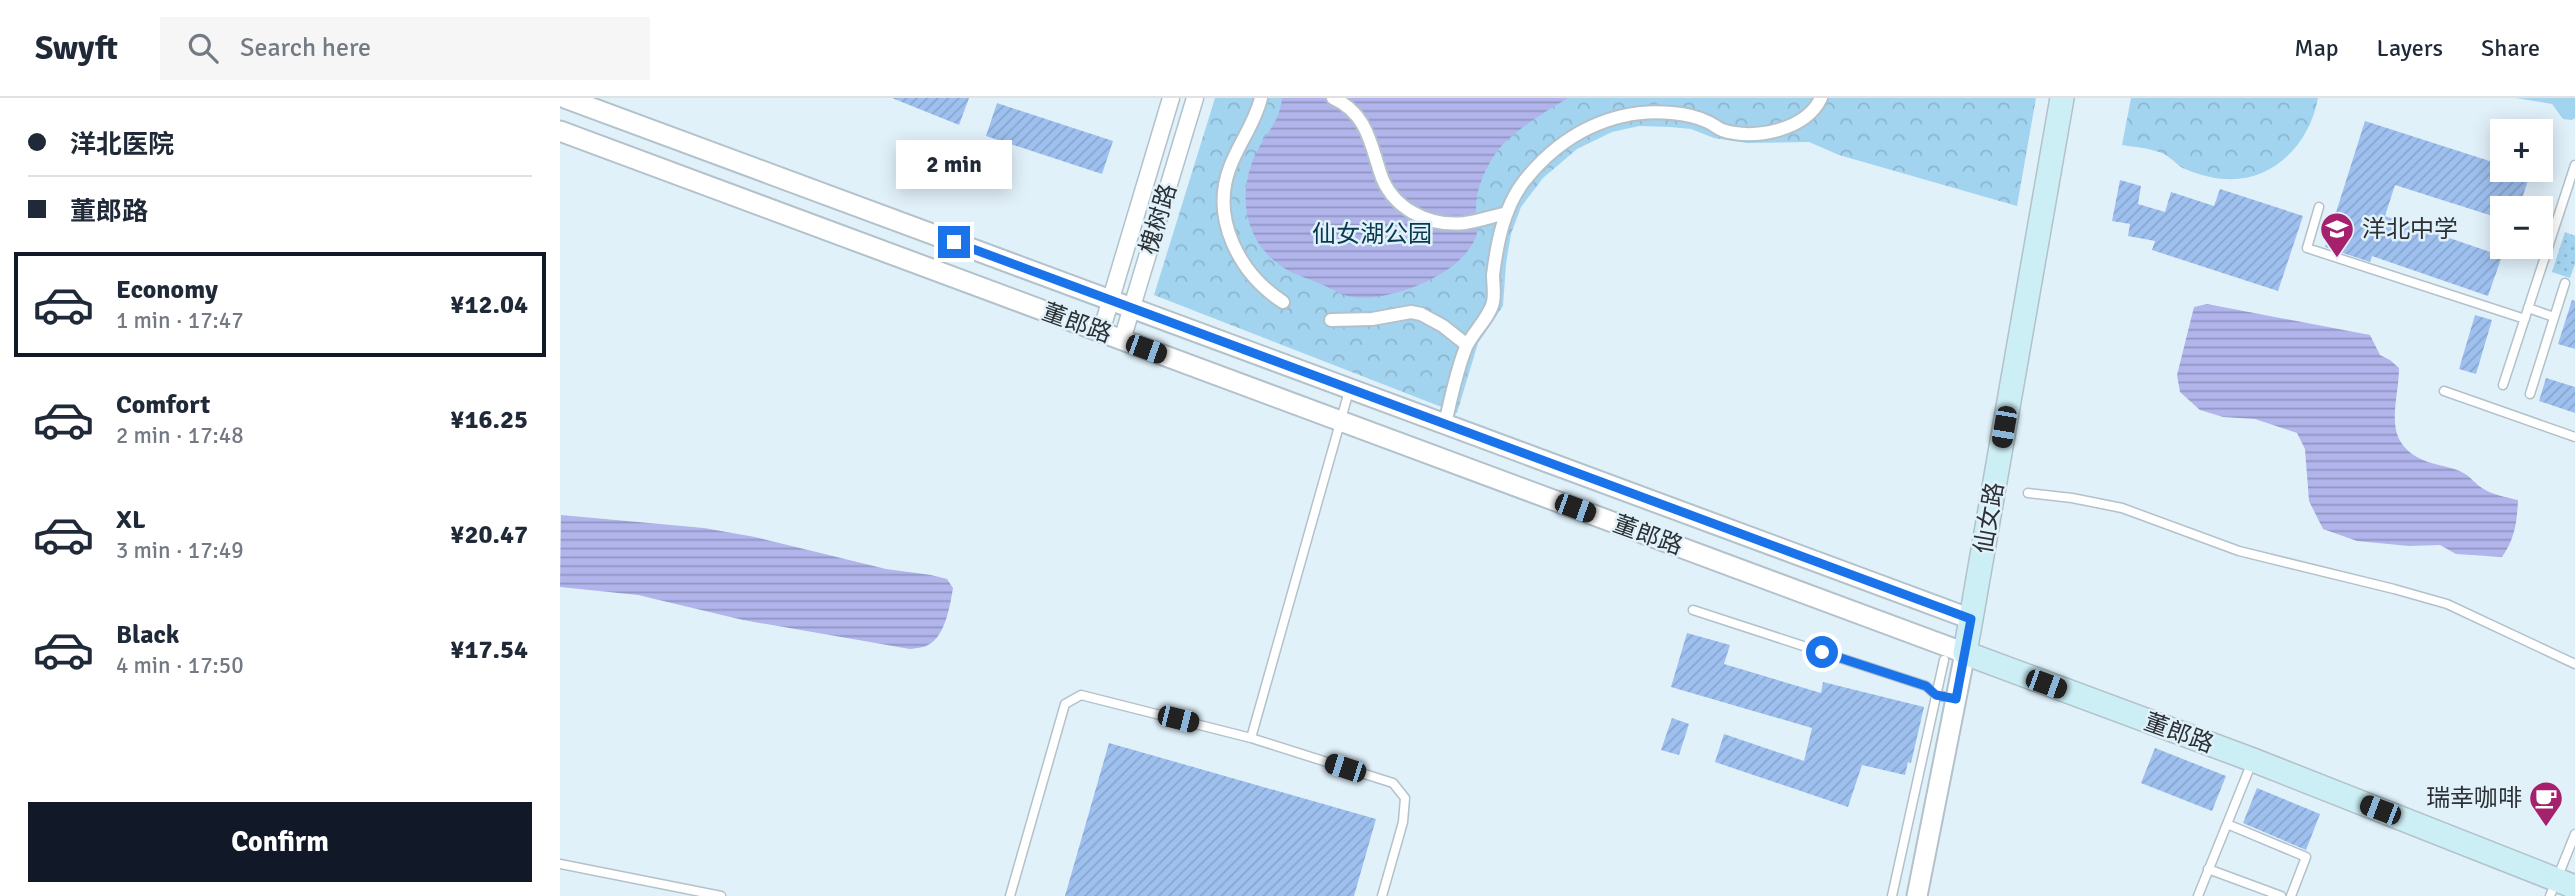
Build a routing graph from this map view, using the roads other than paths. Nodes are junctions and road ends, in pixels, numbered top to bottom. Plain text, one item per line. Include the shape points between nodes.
1 (565, 98) edge
2 (1171, 98) edge
3 (1195, 98) edge
4 (1261, 98) edge
5 (1333, 98) edge
6 (1821, 98) edge
7 (2062, 98) edge
8 (560, 131) edge
9 (2575, 165) edge
10 (2319, 207) dead end
11 (1507, 213) junction
12 (2566, 283) dead end
13 (1110, 300) junction
14 (1283, 302) dead end
15 (1131, 308) junction
16 (2528, 308) junction
17 (2554, 317) junction
18 (2525, 319) junction
19 (1331, 320) dead end
20 (1101, 332) junction
21 (1122, 340) junction
22 (1467, 345) junction
23 (2503, 385) dead end
24 (1350, 389) junction
25 (2444, 391) dead end
26 (2530, 394) dead end
27 (1341, 421) junction
28 (1445, 424) junction
29 (2575, 437) edge
30 (2028, 493) dead end
31 (1693, 610) dead end
32 (1971, 619) junction
33 (1954, 656) junction
34 (2575, 664) edge
35 (1936, 695) junction
36 (1956, 699) junction
37 (1251, 738) junction
38 (2253, 760) junction
39 (2227, 824) junction
40 (2575, 834) edge
41 (560, 864) edge
42 (2208, 869) junction
43 (2561, 887) edge
44 (720, 896) edge
45 (1010, 896) edge
46 (1382, 896) edge
47 (1892, 896) edge
48 (1917, 896) edge
49 (2197, 896) edge
50 (2281, 896) edge
51 (2291, 896) edge

1 - 13 street, 董郎路
2 - 13 street, 槐树路
3 - 15 street, 槐树路
4 - 14 street via 1229,170 1225,220 1242,262 1258,283
5 - 11 street via 1362,121 1386,186 1406,209 1450,223
6 - 11 street via 1805,117 1772,132 1721,130 1671,113 1630,114 1592,125 1544,159 1523,182
7 - 32 main road, 仙女路
8 - 20 street, 董郎路
9 - 16 lane
10 - 18 lane via 2307,248
11 - 22 street via 1495,258 1493,302
12 - 17 lane
13 - 15 street, 董郎路
13 - 20 street, 槐树路
15 - 21 street, 槐树路
15 - 24 street, 董郎路
16 - 17 lane
16 - 18 lane
17 - 26 lane
18 - 23 lane
19 - 22 street via 1411,312 1443,326
20 - 21 street, 董郎路
21 - 27 street, 董郎路
22 - 28 street
24 - 27 lane
24 - 28 street, 董郎路
25 - 29 lane
27 - 33 street, 董郎路
27 - 37 lane
28 - 32 street, 董郎路
30 - 34 lane via 2122,508 2239,551 2447,604
31 - 35 lane via 1926,686
32 - 33 main road, 仙女路
33 - 35 lane
33 - 36 street, 仙女路
33 - 38 main road, 董郎路
35 - 36 lane
35 - 47 lane
36 - 48 street, 仙女路
37 - 45 lane via 1081,695 1065,704
37 - 46 lane via 1393,783 1405,798 1403,822
38 - 39 lane
38 - 43 main road, 董郎路
39 - 42 lane
39 - 51 lane via 2306,857
40 - 43 lane
41 - 44 lane
42 - 49 lane
42 - 50 lane

